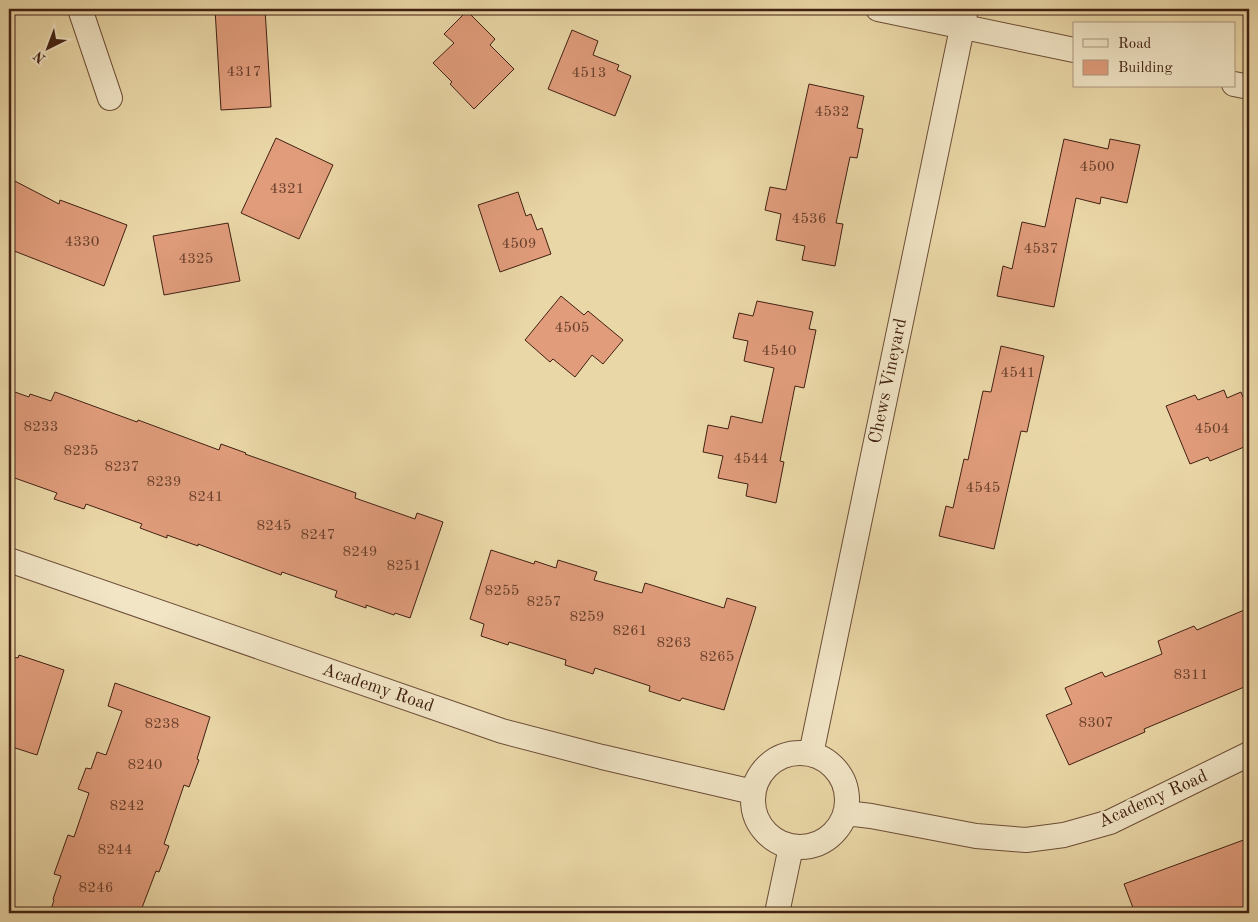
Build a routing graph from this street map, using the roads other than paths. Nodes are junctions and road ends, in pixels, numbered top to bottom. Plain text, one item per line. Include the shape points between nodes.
1 (80, 9) edge
2 (878, 9) edge
3 (964, 17) edge
4 (1073, 50) edge
5 (1236, 84) edge
6 (1249, 87) edge
7 (110, 98) dead end
8 (9, 560) edge
9 (810, 754) junction
10 (1249, 754) edge
11 (753, 792) junction
12 (846, 813) junction
13 (791, 847) junction
14 (777, 913) edge

1 - 7 street
2 - 3 street
3 - 4 street
3 - 9 street, Chews Vineyard
5 - 6 street
8 - 11 street, Academy Road via 502,731
9 - 11 street via 795,753 781,757 758,778
9 - 12 street via 836,770 844,783
10 - 12 street, Academy Road via 1110,822 1064,835 1026,840 976,836
11 - 13 street via 757,821 766,833
12 - 13 street via 840,826 819,844 806,848
13 - 14 street

